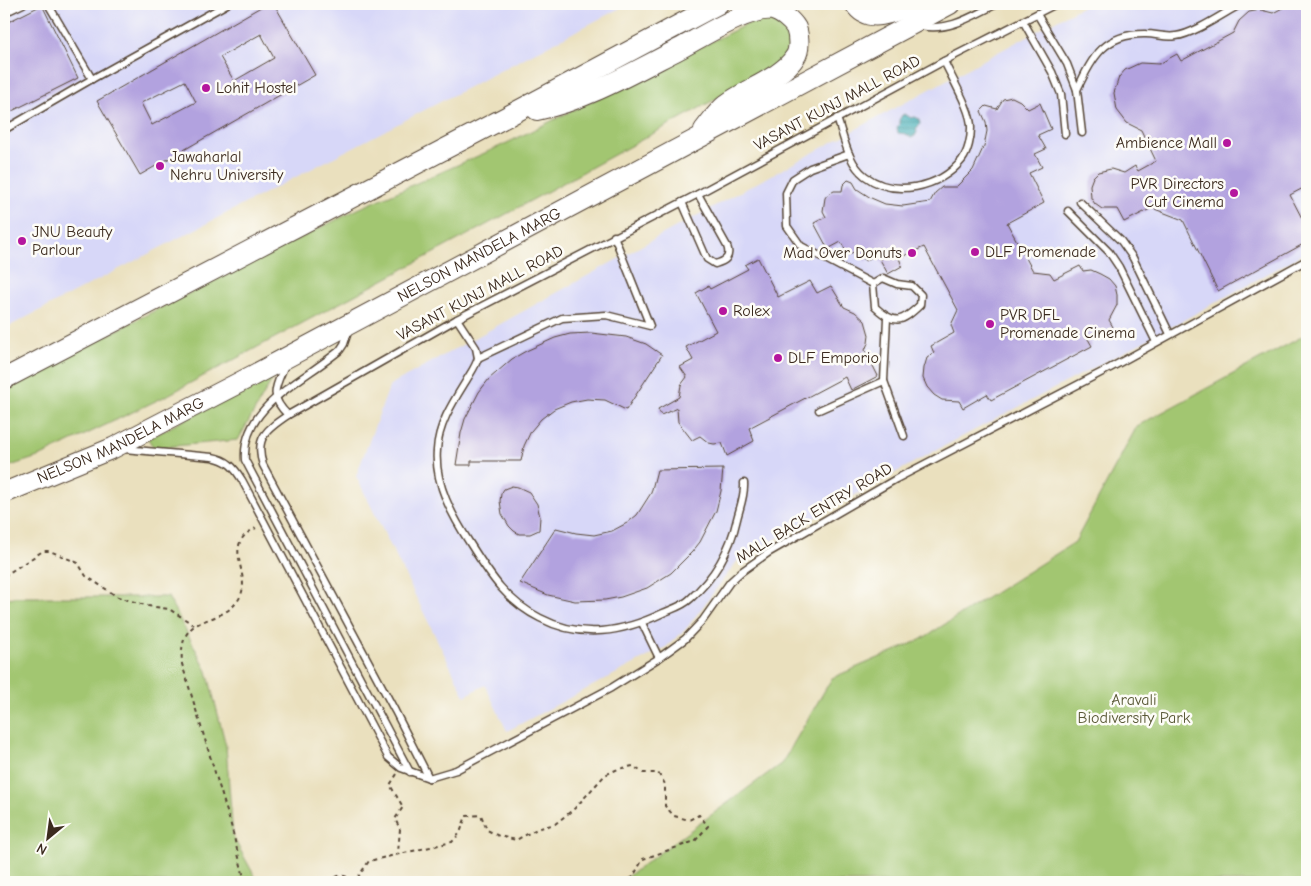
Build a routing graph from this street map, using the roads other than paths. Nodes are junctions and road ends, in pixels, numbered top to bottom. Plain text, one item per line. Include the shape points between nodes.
1 (23, 4) edge
2 (48, 4) edge
3 (227, 4) edge
4 (718, 4) edge
5 (855, 4) edge
6 (912, 4) edge
7 (950, 4) edge
8 (997, 4) edge
9 (1056, 4) edge
10 (1241, 4) edge
11 (4, 14) edge
12 (1037, 14) junction
13 (1023, 21) junction
14 (912, 24) junction
15 (944, 61) junction
16 (92, 79) junction
17 (1077, 90) junction
18 (510, 115) junction
19 (837, 118) junction
20 (4, 130) edge
21 (1082, 133) dead end
22 (1066, 134) dead end
23 (694, 141) junction
24 (849, 154) junction
25 (698, 194) junction
26 (682, 202) junction
27 (1080, 202) dead end
28 (1068, 211) dead end
29 (614, 236) junction
30 (1307, 260) edge
31 (872, 284) junction
32 (887, 318) junction
33 (457, 319) junction
34 (350, 323) junction
35 (1170, 334) junction
36 (1156, 342) junction
37 (289, 356) junction
38 (478, 358) junction
39 (4, 379) edge
40 (884, 381) junction
41 (275, 398) junction
42 (819, 410) dead end
43 (288, 414) junction
44 (904, 436) dead end
45 (113, 448) junction
46 (744, 482) dead end
47 (4, 493) edge
48 (642, 623) junction
49 (659, 658) junction
50 (410, 772) junction
51 (429, 778) junction

1 - 11 lane
2 - 16 lane
3 - 16 lane
4 - 18 main road
5 - 6 main road via 868,15 882,16
7 - 14 main road, NELSON MANDELA MARG
8 - 14 lane via 953,26 936,28
9 - 12 lane, VASANT KUNJ MALL ROAD
10 - 17 lane via 1187,34 1175,37 1123,36 1111,42 1089,63
12 - 13 lane, VASANT KUNJ MALL ROAD
12 - 17 lane via 1067,64
13 - 15 lane, VASANT KUNJ MALL ROAD
13 - 22 lane via 1061,94
14 - 23 main road, NELSON MANDELA MARG
15 - 19 lane, VASANT KUNJ MALL ROAD
15 - 24 lane via 972,126 968,148 950,172 911,188 894,187 865,176
16 - 20 lane
17 - 21 lane
18 - 23 main road via 548,108 586,95 726,23 752,13 772,10 784,16 794,24 799,36 796,57 784,69 727,105
18 - 39 main road
19 - 24 lane
19 - 25 lane, VASANT KUNJ MALL ROAD
23 - 34 main road, NELSON MANDELA MARG
24 - 31 lane via 793,178 786,193 787,226 801,246
25 - 26 lane, VASANT KUNJ MALL ROAD
25 - 26 lane via 727,246 729,252 725,260 715,264 709,262
26 - 29 lane, VASANT KUNJ MALL ROAD
27 - 35 lane via 1121,241 1133,258
28 - 36 lane via 1119,266
29 - 33 lane, VASANT KUNJ MALL ROAD
29 - 38 lane via 650,326 606,316 562,318
30 - 35 lane, MALL BACK ENTRY ROAD
31 - 32 lane via 874,307
31 - 32 lane via 883,278 912,286 921,295 920,305 910,315 900,320
32 - 40 lane
33 - 38 lane via 476,348
33 - 43 lane, VASANT KUNJ MALL ROAD
34 - 37 main road, NELSON MANDELA MARG
34 - 41 lane via 340,350
35 - 36 lane, MALL BACK ENTRY ROAD
36 - 49 lane, MALL BACK ENTRY ROAD via 896,479 768,553 730,582 703,620
37 - 41 lane
37 - 45 main road, NELSON MANDELA MARG
38 - 48 lane via 440,433 436,462 442,490 467,539 502,590 540,618 589,632 616,630
40 - 42 lane
40 - 44 lane
41 - 43 lane
41 - 50 lane via 251,430 245,460
43 - 51 lane, VASANT KUNJ MALL ROAD via 273,424 262,438 260,454 263,465
45 - 47 main road, NELSON MANDELA MARG
45 - 50 lane via 223,459 232,466 388,757
46 - 48 lane via 744,498 735,529 716,570 687,601
48 - 49 lane
49 - 51 lane, MALL BACK ENTRY ROAD via 611,688 456,770
50 - 51 lane

